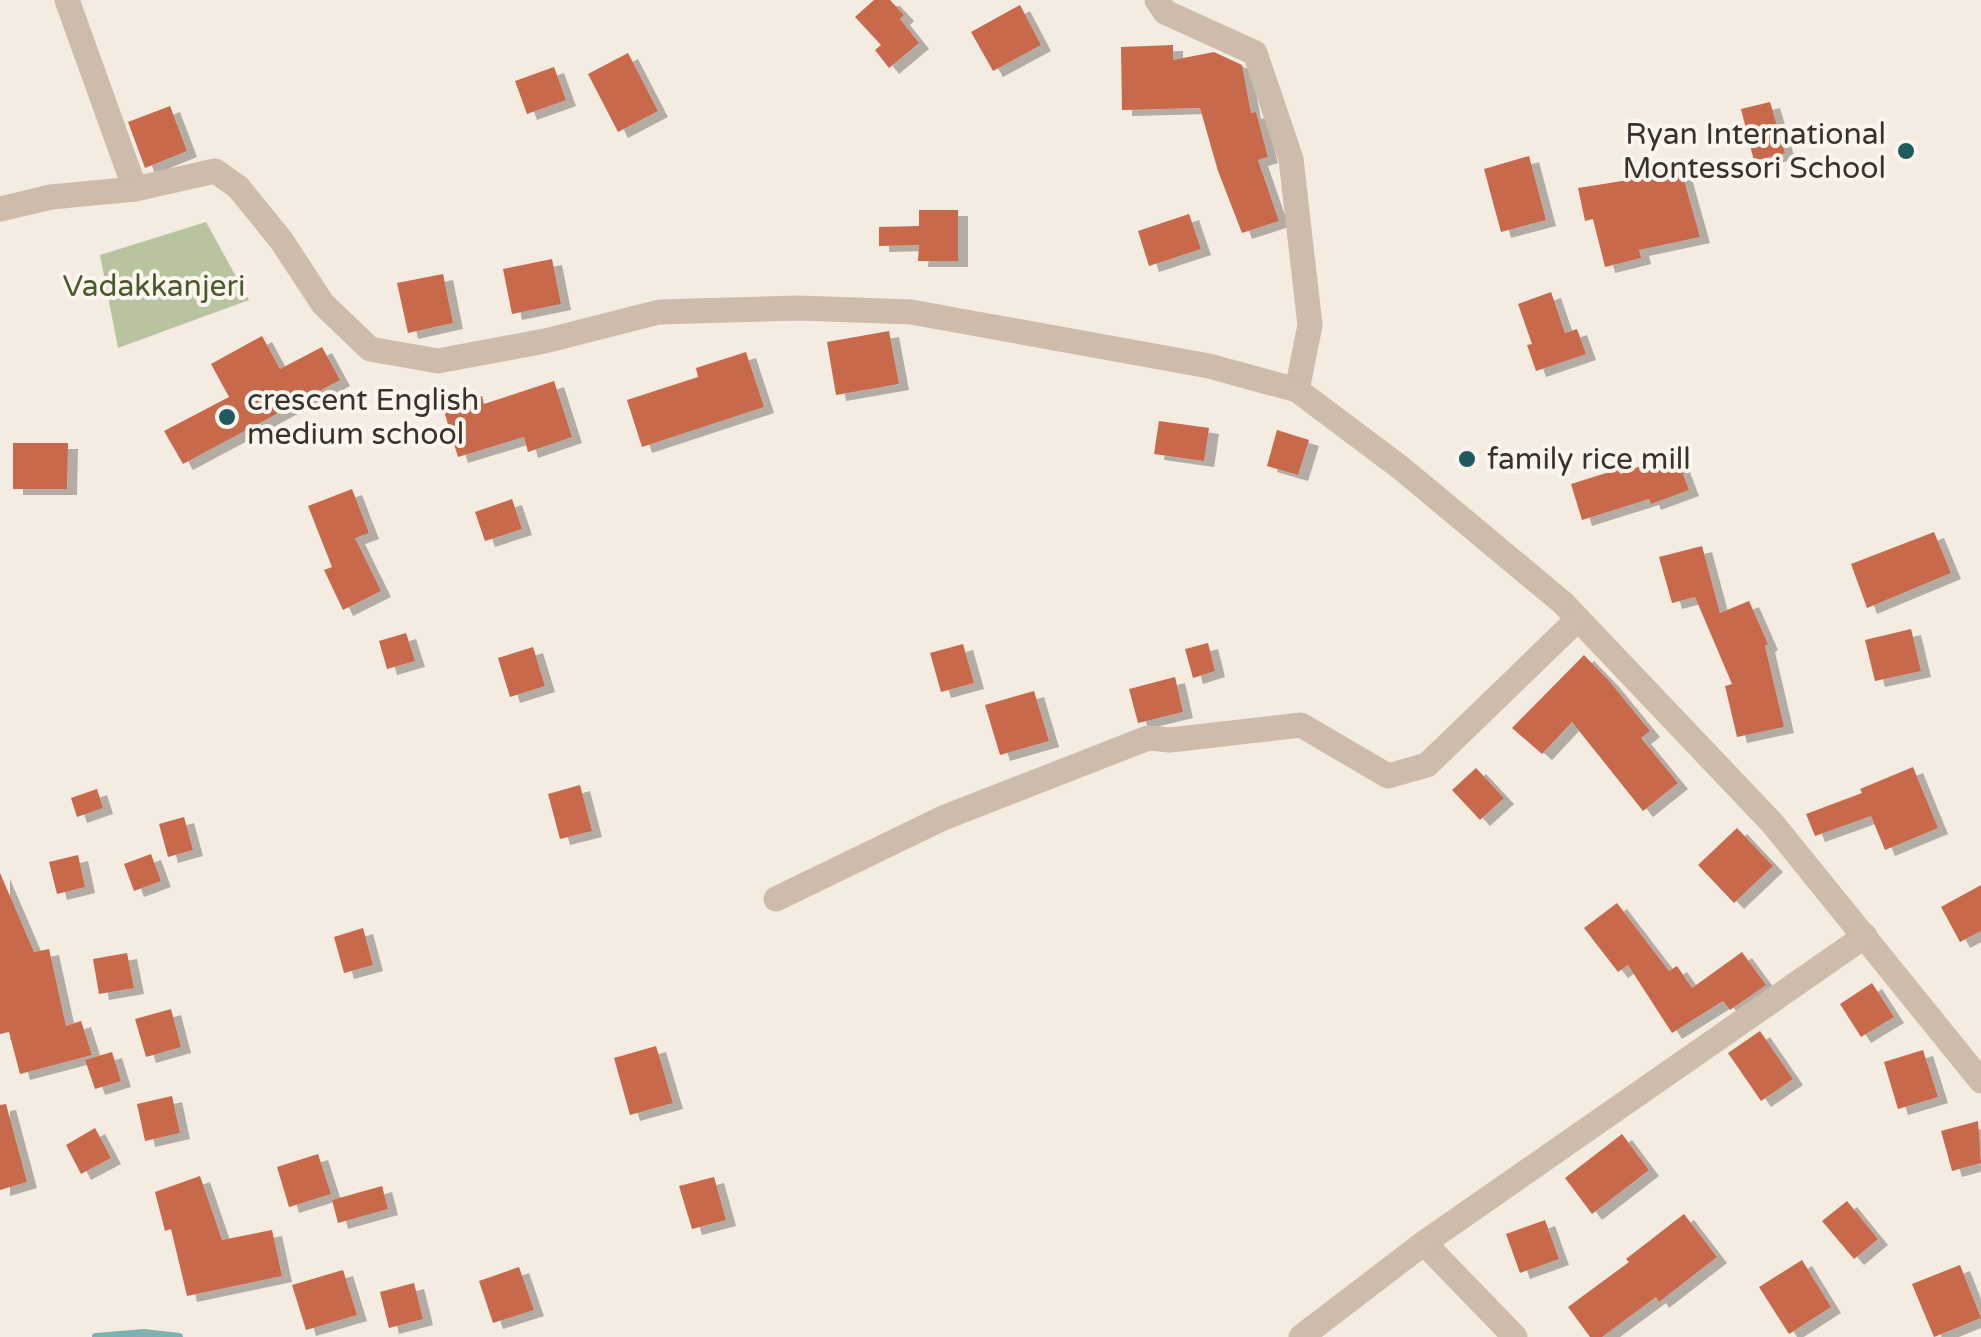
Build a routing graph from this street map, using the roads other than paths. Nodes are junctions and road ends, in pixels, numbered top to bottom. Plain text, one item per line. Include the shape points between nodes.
1 (67, 0) edge
2 (1157, 0) edge
3 (135, 190) junction
4 (0, 208) edge
5 (1298, 390) junction
6 (1578, 619) junction
7 (776, 899) dead end
8 (1865, 936) junction
9 (1981, 1081) edge
10 (1424, 1243) junction
11 (1301, 1337) edge
12 (1515, 1337) edge

1 - 3 street
2 - 5 street via 1164,12 1255,53 1291,159 1310,325
3 - 4 street
3 - 5 street via 215,171 238,187 323,304 370,350 438,361 659,312 911,312 1209,366
5 - 6 street via 1402,468
6 - 7 street via 1427,765 1388,776 1301,725 1148,738 943,818
6 - 8 street via 1773,824
8 - 9 street
8 - 10 street
10 - 11 street
10 - 12 street

